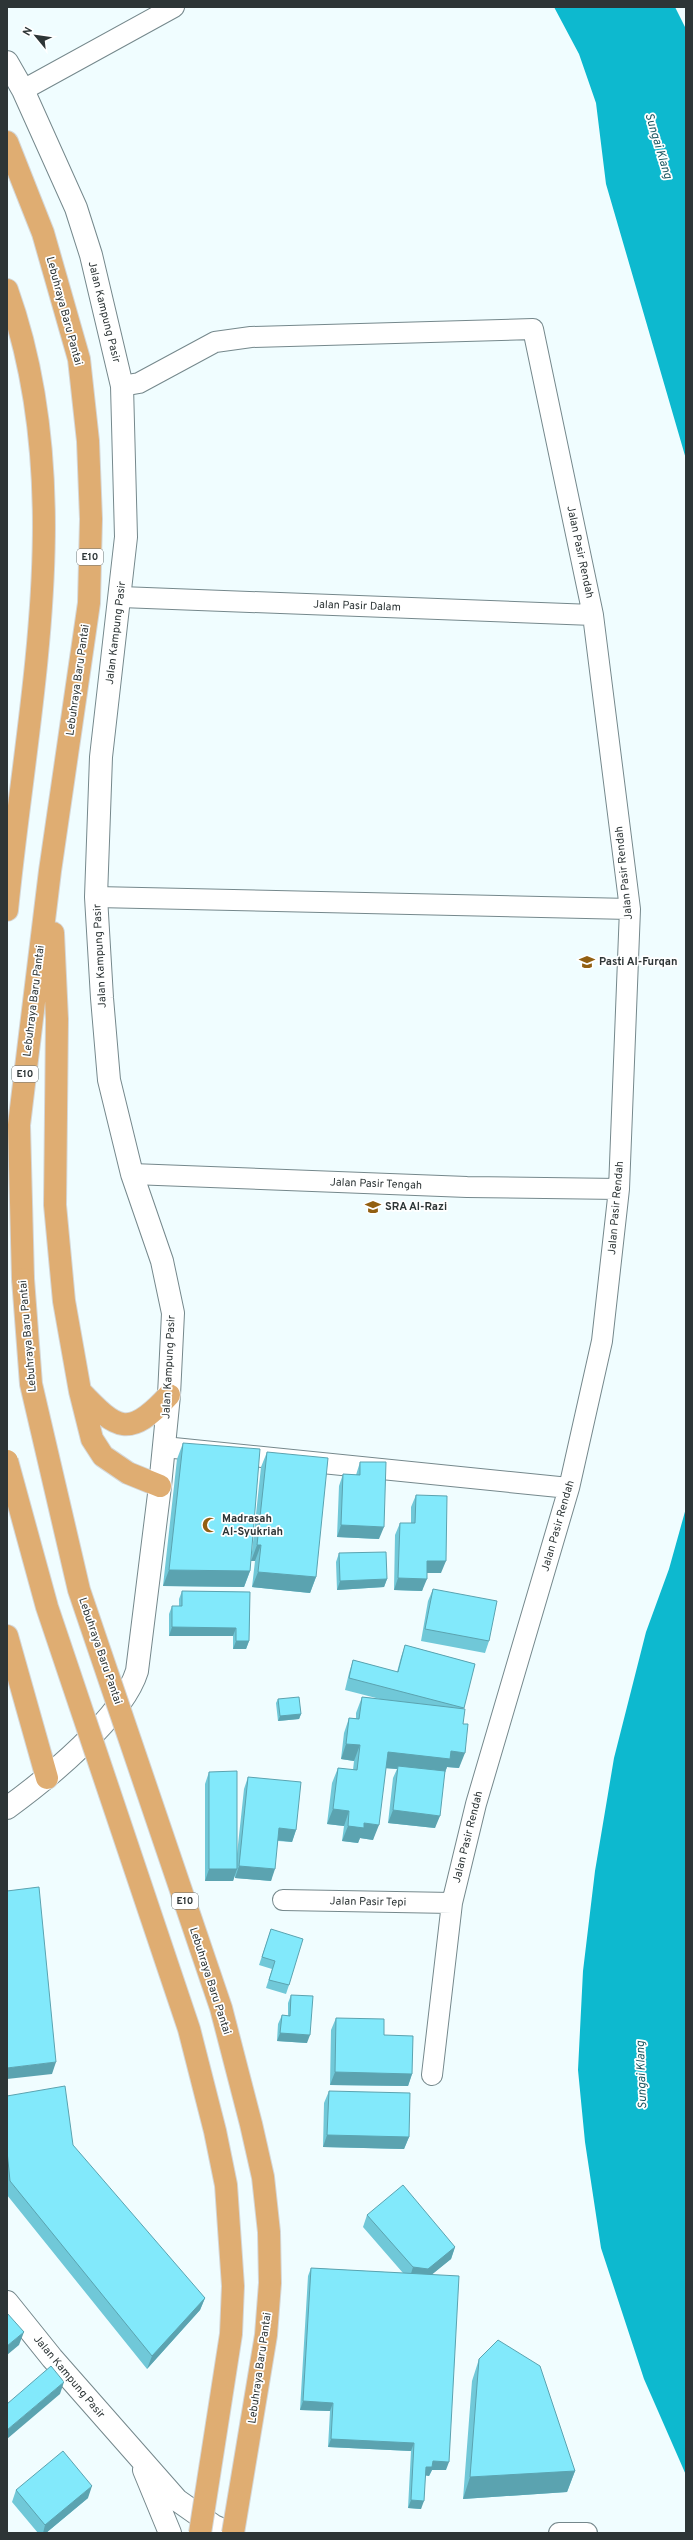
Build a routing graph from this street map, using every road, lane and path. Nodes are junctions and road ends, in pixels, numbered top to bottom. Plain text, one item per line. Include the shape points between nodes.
1 (174, 7) edge
2 (7, 62) edge
3 (23, 90) junction
4 (7, 142) edge
5 (7, 290) edge
6 (122, 386) junction
7 (121, 596) junction
8 (593, 616) junction
9 (9, 868) edge
10 (50, 871) junction
11 (96, 897) junction
12 (630, 909) junction
13 (7, 910) edge
14 (132, 1174) junction
15 (619, 1189) junction
16 (80, 1391) junction
17 (169, 1395) junction
18 (164, 1447) junction
19 (7, 1460) edge
20 (160, 1486) junction
21 (570, 1488) junction
22 (7, 1636) edge
23 (47, 1778) junction
24 (7, 1808) edge
25 (283, 1900) dead end
26 (452, 1903) junction
27 (432, 2075) dead end
28 (7, 2302) edge
29 (135, 2449) junction
30 (219, 2531) edge
31 (587, 2532) edge
32 (170, 2533) edge
33 (193, 2533) edge
34 (559, 2533) edge

1 - 3 street
2 - 3 street, Jalan Kampung Pasir
3 - 6 street, Jalan Kampung Pasir via 76,208 91,255
4 - 10 highway, Lebuhraya Baru Pantai / E10 via 43,233 66,308 79,359 88,441 91,519 89,603
5 - 9 highway via 22,331 31,373 40,425 44,476 44,586
6 - 7 street, Jalan Kampung Pasir via 126,538
6 - 8 street, Jalan Pasir Rendah via 139,383 215,342 251,337 532,329
7 - 8 street, Jalan Pasir Dalam
7 - 11 street, Jalan Kampung Pasir via 101,757
8 - 12 street, Jalan Pasir Rendah
9 - 13 highway
10 - 16 highway via 57,1019 55,1205 64,1301
10 - 30 highway, Lebuhraya Baru Pantai / E10, bridge via 19,1125 22,1279 31,1384 79,1590 221,2008 252,2124 263,2177 269,2232 270,2283 266,2335
11 - 12 street
11 - 14 street, Jalan Kampung Pasir via 109,1080
12 - 15 street, Jalan Pasir Rendah
14 - 15 street, Jalan Pasir Tengah via 467,1187
14 - 17 street, Jalan Kampung Pasir via 162,1261 173,1313
15 - 21 street, Jalan Pasir Rendah via 602,1341
16 - 17 highway via 105,1417 112,1422 124,1424 143,1421
16 - 20 highway via 92,1440 103,1456 128,1473
17 - 18 street, Jalan Kampung Pasir
18 - 20 street, Jalan Kampung Pasir
18 - 21 street
19 - 30 highway, bridge via 47,1607 189,2030 216,2131 226,2185 233,2286
20 - 23 street, Jalan Kampung Pasir via 134,1682 96,1730
21 - 26 street, Jalan Pasir Rendah via 476,1804
22 - 23 highway
23 - 24 street, Jalan Kampung Pasir
25 - 26 street, Jalan Pasir Tepi
26 - 27 street, Jalan Pasir Rendah
28 - 29 street, Jalan Kampung Pasir via 52,2358
29 - 30 street, Jalan Kampung Pasir via 178,2500
29 - 32 street, Jalan Kampung Pasir
30 - 33 street
31 - 34 street

